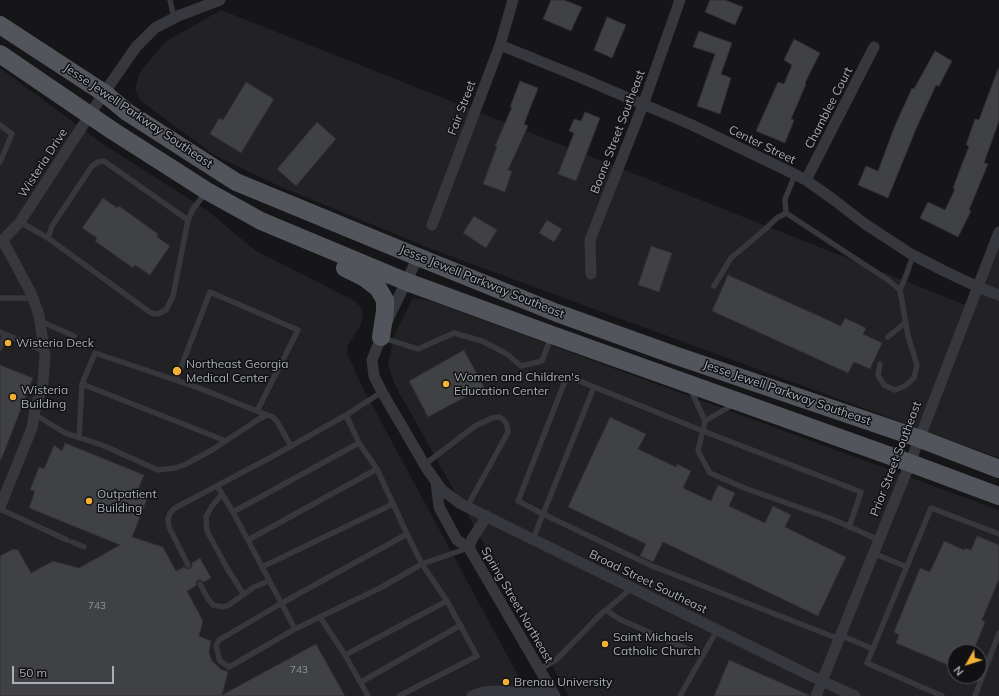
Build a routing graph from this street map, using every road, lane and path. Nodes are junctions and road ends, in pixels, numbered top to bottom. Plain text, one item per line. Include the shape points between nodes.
1 (170, 0) edge
2 (220, 0) edge
3 (513, 0) edge
4 (680, 0) edge
5 (174, 18) junction
6 (0, 25) edge
7 (500, 44) junction
8 (874, 47) dead end
9 (0, 54) edge
10 (104, 93) junction
11 (643, 105) junction
12 (91, 114) junction
13 (0, 125) edge
14 (0, 162) edge
15 (795, 175) junction
16 (806, 180) junction
17 (207, 191) junction
18 (786, 213) junction
19 (188, 220) junction
20 (261, 221) junction
21 (20, 222) junction
22 (432, 225) dead end
23 (999, 232) edge
24 (48, 238) junction
25 (2, 242) edge
26 (913, 255) junction
27 (418, 257) junction
28 (591, 274) dead end
29 (407, 282) junction
30 (714, 286) dead end
31 (978, 287) junction
32 (900, 290) junction
33 (999, 294) edge
34 (0, 298) edge
35 (33, 298) junction
36 (40, 321) junction
37 (906, 322) junction
38 (2, 333) edge
39 (552, 335) junction
40 (74, 336) dead end
41 (381, 337) junction
42 (888, 337) dead end
43 (0, 348) edge
44 (45, 351) junction
45 (880, 364) dead end
46 (176, 380) junction
47 (82, 384) junction
48 (688, 384) junction
49 (594, 387) junction
50 (382, 392) junction
51 (738, 402) junction
52 (257, 411) junction
53 (34, 414) junction
54 (267, 415) junction
55 (346, 415) junction
56 (705, 420) junction
57 (703, 431) junction
58 (79, 438) junction
59 (918, 438) junction
60 (226, 441) junction
61 (359, 443) junction
62 (291, 446) junction
63 (910, 463) junction
64 (424, 465) junction
65 (377, 469) junction
66 (999, 469) edge
67 (436, 482) junction
68 (217, 486) junction
69 (222, 494) junction
70 (999, 496) edge
71 (393, 504) junction
72 (467, 507) junction
73 (0, 508) edge
74 (233, 512) junction
75 (543, 514) junction
76 (487, 516) junction
77 (849, 527) junction
78 (407, 534) junction
79 (999, 534) edge
80 (533, 539) junction
81 (248, 540) junction
82 (878, 540) junction
83 (84, 547) dead end
84 (469, 548) junction
85 (873, 553) junction
86 (422, 564) junction
87 (188, 565) dead end
88 (262, 567) junction
89 (907, 567) junction
90 (269, 580) junction
91 (200, 584) dead end
92 (632, 588) junction
93 (244, 595) junction
94 (447, 601) junction
95 (282, 603) junction
96 (606, 610) junction
97 (320, 617) junction
98 (461, 625) junction
99 (295, 629) junction
100 (718, 630) junction
101 (999, 633) edge
102 (839, 637) junction
103 (873, 650) junction
104 (345, 655) junction
105 (702, 656) junction
106 (540, 669) junction
107 (822, 681) junction
108 (361, 682) junction
109 (553, 694) edge
110 (368, 696) edge
111 (399, 696) edge
112 (472, 696) edge
113 (680, 696) edge
114 (816, 696) edge
115 (855, 696) edge
116 (942, 696) edge
117 (975, 696) edge

1 - 5 lane
2 - 5 street, Wisteria Drive
3 - 7 street, Fair Street
4 - 11 street, Boone Street Southeast
5 - 10 street, Wisteria Drive via 155,28 136,47
6 - 10 main road, Jesse Jewell Parkway Southeast
7 - 11 street, Center Street
7 - 22 street, Fair Street
8 - 16 street, Chamblee Court
9 - 12 main road, Jesse Jewell Parkway Southeast
10 - 12 street, Wisteria Drive
10 - 27 main road, Jesse Jewell Parkway Southeast via 127,112 236,182
11 - 15 street, Center Street via 692,125
11 - 28 street, Boone Street Southeast via 590,240
12 - 17 main road, Jesse Jewell Parkway Southeast
12 - 21 street, Wisteria Drive
13 - 14 lane via 12,134
15 - 16 street, Center Street
15 - 18 lane via 785,199
16 - 26 street, Center Street via 865,224
17 - 19 lane
17 - 20 main road, Jesse Jewell Parkway Southeast
18 - 30 lane via 731,258
18 - 32 lane
19 - 24 lane via 104,161 92,166 52,226
19 - 24 lane via 173,296 166,310 158,314 151,313
20 - 29 main road, Jesse Jewell Parkway Southeast
20 - 41 main road via 302,249 365,278 378,288 384,300 385,311
21 - 24 lane
21 - 25 street, Wisteria Drive
23 - 31 street, Prior Street Southeast
25 - 35 street
26 - 31 street, Center Street
26 - 32 lane
27 - 29 street, Spring Street Northeast
27 - 59 main road, Jesse Jewell Parkway Southeast via 674,355
29 - 39 main road, Jesse Jewell Parkway Southeast
29 - 41 street, Spring Street Northeast
31 - 33 street, Center Street
31 - 59 street, Prior Street Southeast
32 - 37 lane
34 - 35 lane
35 - 36 street
36 - 40 lane
36 - 44 street
37 - 42 lane
37 - 45 lane via 917,365 914,378 895,390 884,385 878,375
38 - 43 lane
38 - 44 lane
39 - 41 lane via 542,361 521,366 507,354 482,341 454,334 418,349
39 - 48 main road, Jesse Jewell Parkway Southeast
41 - 50 street, Spring Street Northeast via 372,360 374,376
44 - 53 street via 44,382
46 - 47 lane via 94,353
46 - 52 lane
46 - 52 lane via 210,292 298,330
47 - 58 lane
47 - 60 lane
48 - 51 main road, Jesse Jewell Parkway Southeast
48 - 56 lane
49 - 57 lane
49 - 75 lane
49 - 75 lane via 567,376 518,501
50 - 55 lane
50 - 64 street, Spring Street Northeast
51 - 56 lane
51 - 63 main road, Jesse Jewell Parkway Southeast
52 - 54 lane
53 - 58 lane via 65,433
53 - 73 street via 32,428
54 - 60 lane
54 - 62 lane via 278,423
55 - 61 lane
55 - 62 lane
56 - 57 lane
57 - 77 lane via 698,450 710,473
57 - 77 lane via 861,492
58 - 60 lane via 158,470 184,465
59 - 63 street, Prior Street Southeast
59 - 66 main road, Jesse Jewell Parkway Southeast
61 - 65 lane
61 - 74 lane
62 - 68 lane
63 - 70 main road, Jesse Jewell Parkway Southeast
63 - 82 street, Prior Street Southeast
64 - 67 street, Spring Street Northeast
64 - 72 lane via 475,426 492,418 499,417 504,420 508,432
65 - 71 lane
65 - 81 lane
67 - 72 street, Broad Street Southeast via 450,496
67 - 84 street, Spring Street Northeast via 439,507 457,540
68 - 69 lane
68 - 87 lane via 170,513 169,527
69 - 74 lane
69 - 93 lane via 206,518 208,531
71 - 78 lane
71 - 88 lane
72 - 76 street, Broad Street Southeast
73 - 83 lane
74 - 81 lane
75 - 80 lane
75 - 102 lane via 652,566
76 - 80 street, Broad Street Southeast
76 - 84 street, Spring Street Northeast
77 - 82 lane
78 - 86 lane
78 - 95 lane
79 - 89 lane via 931,508
80 - 92 street, Broad Street Southeast
81 - 88 lane
82 - 85 street, Prior Street Southeast
84 - 86 lane
84 - 106 street, Spring Street Northeast
85 - 89 lane
85 - 102 street, Prior Street Southeast
86 - 94 lane
86 - 97 lane
88 - 90 lane
89 - 103 lane
90 - 93 lane
90 - 95 lane
91 - 93 lane via 208,599 218,606 229,605
92 - 96 lane
92 - 100 street, Broad Street Southeast
94 - 98 lane
94 - 104 lane
95 - 99 lane
95 - 99 lane via 219,640 216,646 220,661 229,667
96 - 105 lane via 619,619
96 - 106 lane via 556,660
97 - 99 lane
97 - 104 lane
98 - 108 lane
98 - 111 lane via 477,656
100 - 105 lane
100 - 107 street, Broad Street Southeast
101 - 117 lane
102 - 103 lane
102 - 107 street, Prior Street Southeast
103 - 116 lane via 868,663
104 - 108 lane
105 - 113 lane
106 - 109 street, Spring Street Northeast
107 - 114 street, Prior Street Southeast
107 - 115 street, Broad Street Southeast
108 - 110 lane
109 - 112 street via 496,691

